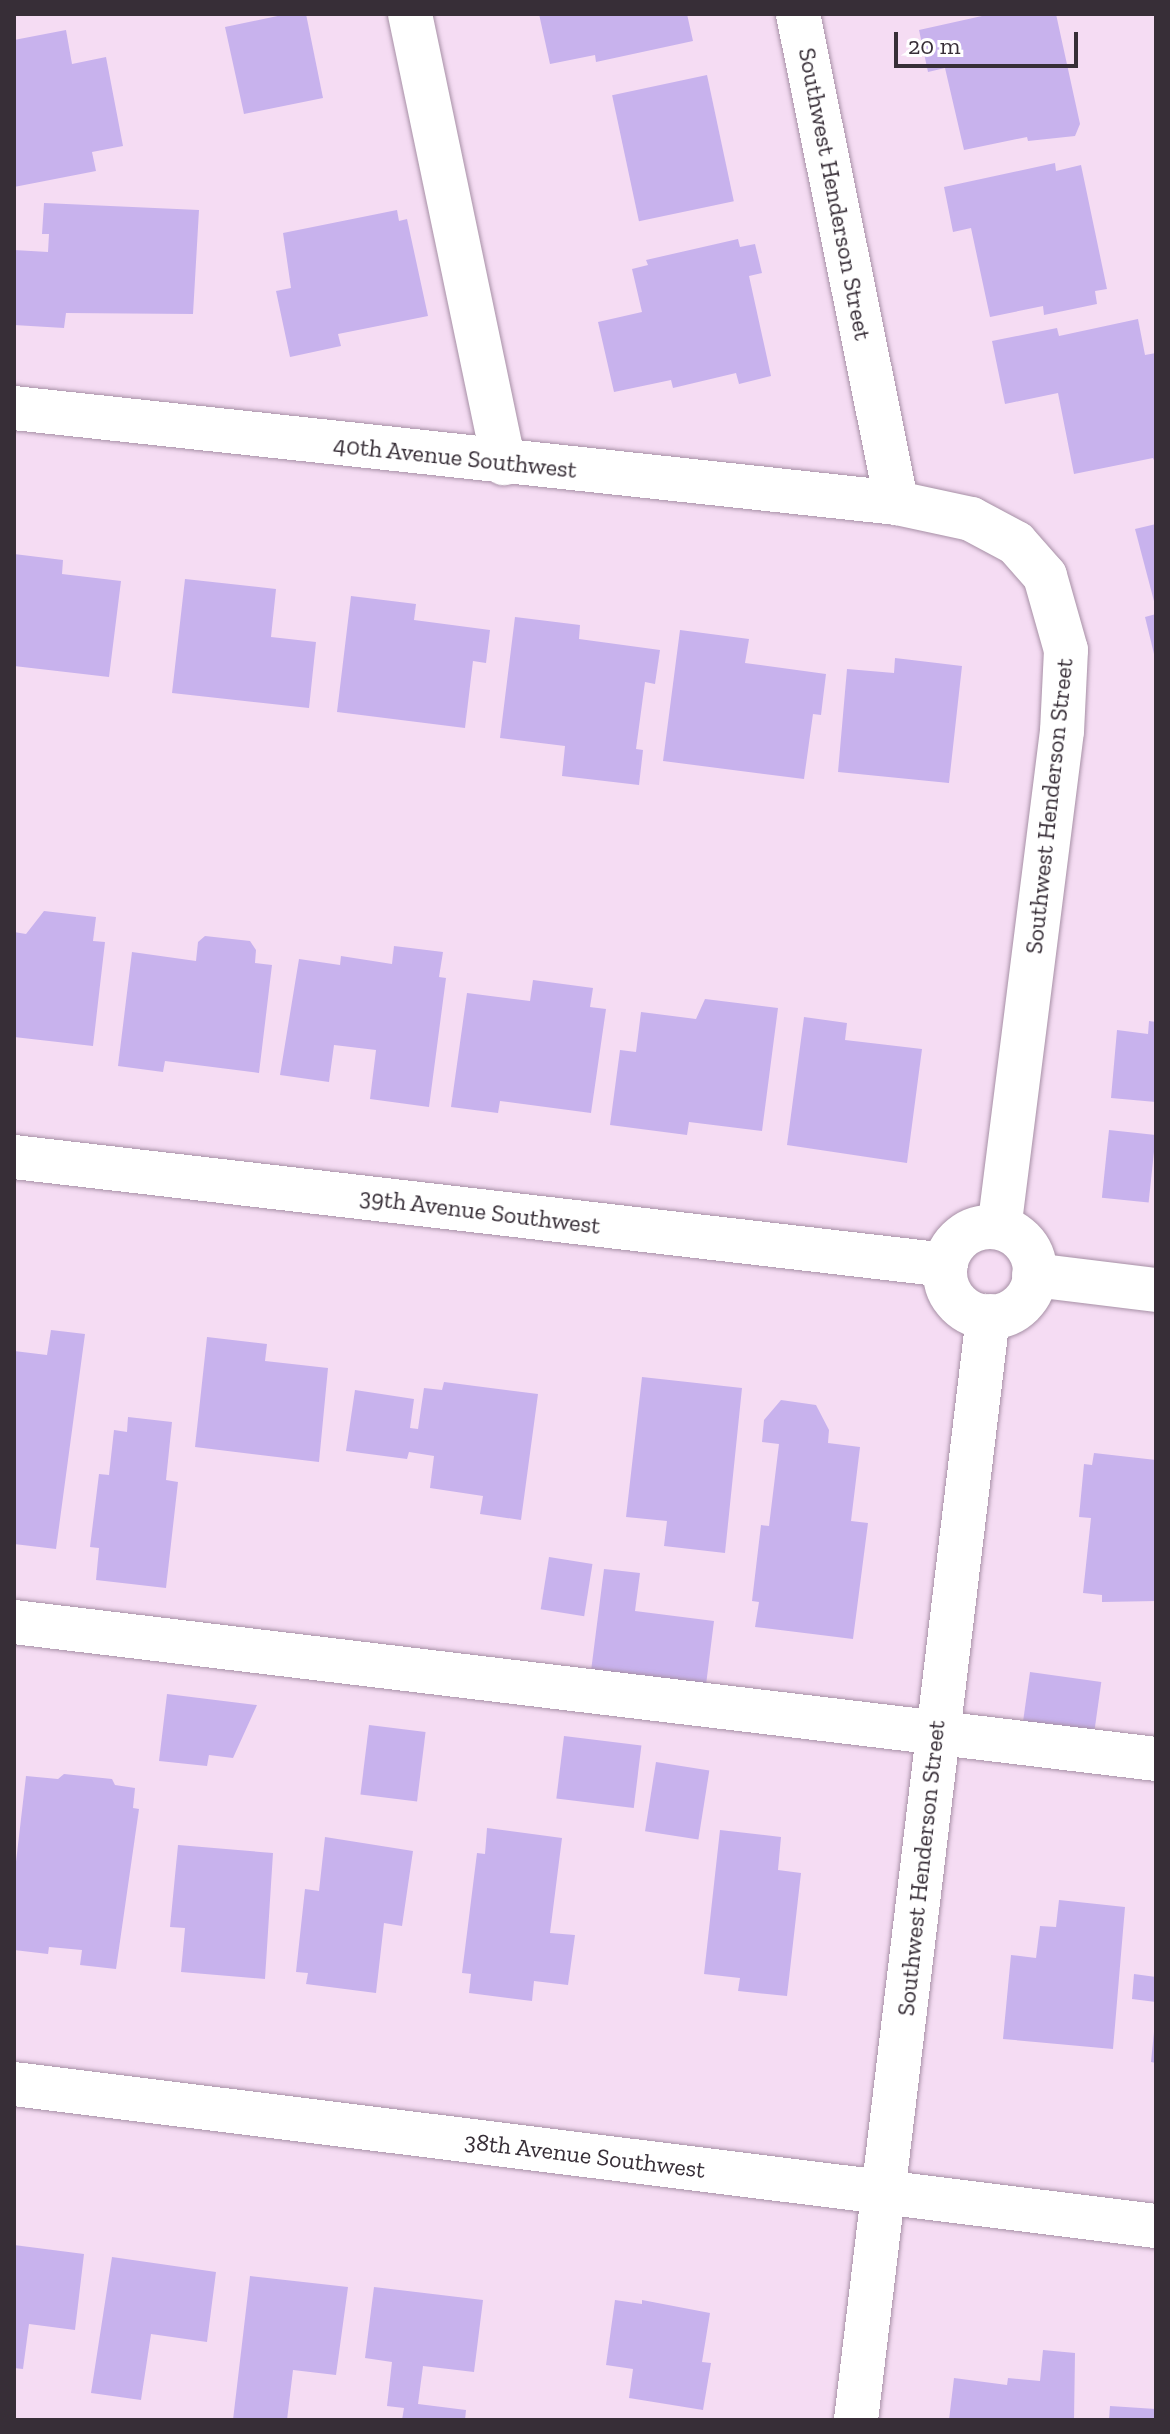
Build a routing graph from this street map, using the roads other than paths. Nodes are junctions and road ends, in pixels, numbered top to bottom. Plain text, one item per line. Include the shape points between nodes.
1 (410, 14) edge
2 (798, 14) edge
3 (14, 408) edge
4 (504, 463) junction
5 (897, 503) junction
6 (14, 1157) edge
7 (999, 1227) junction
8 (946, 1265) junction
9 (1034, 1275) junction
10 (1156, 1290) edge
11 (988, 1316) junction
12 (14, 1622) edge
13 (936, 1734) junction
14 (1156, 1759) edge
15 (14, 2084) edge
16 (884, 2192) junction
17 (1156, 2226) edge
18 (856, 2420) edge

1 - 4 street
2 - 5 street, Southwest Henderson Street
3 - 4 street, 40th Avenue Southwest
4 - 5 street, 40th Avenue Southwest
5 - 7 street, Southwest Henderson Street via 971,519 1016,543 1045,576 1066,650 1062,731
6 - 8 street, 39th Avenue Southwest
7 - 8 street via 969,1232 957,1241
7 - 9 street via 1025,1244
8 - 11 street via 947,1285 955,1299
9 - 10 street
9 - 11 street via 1018,1307
11 - 13 street, Southwest Henderson Street
12 - 13 street
13 - 14 street
13 - 16 street, Southwest Henderson Street
15 - 16 street, 38th Avenue Southwest
16 - 17 street, 38th Avenue Southwest
16 - 18 street, Southwest Henderson Street

